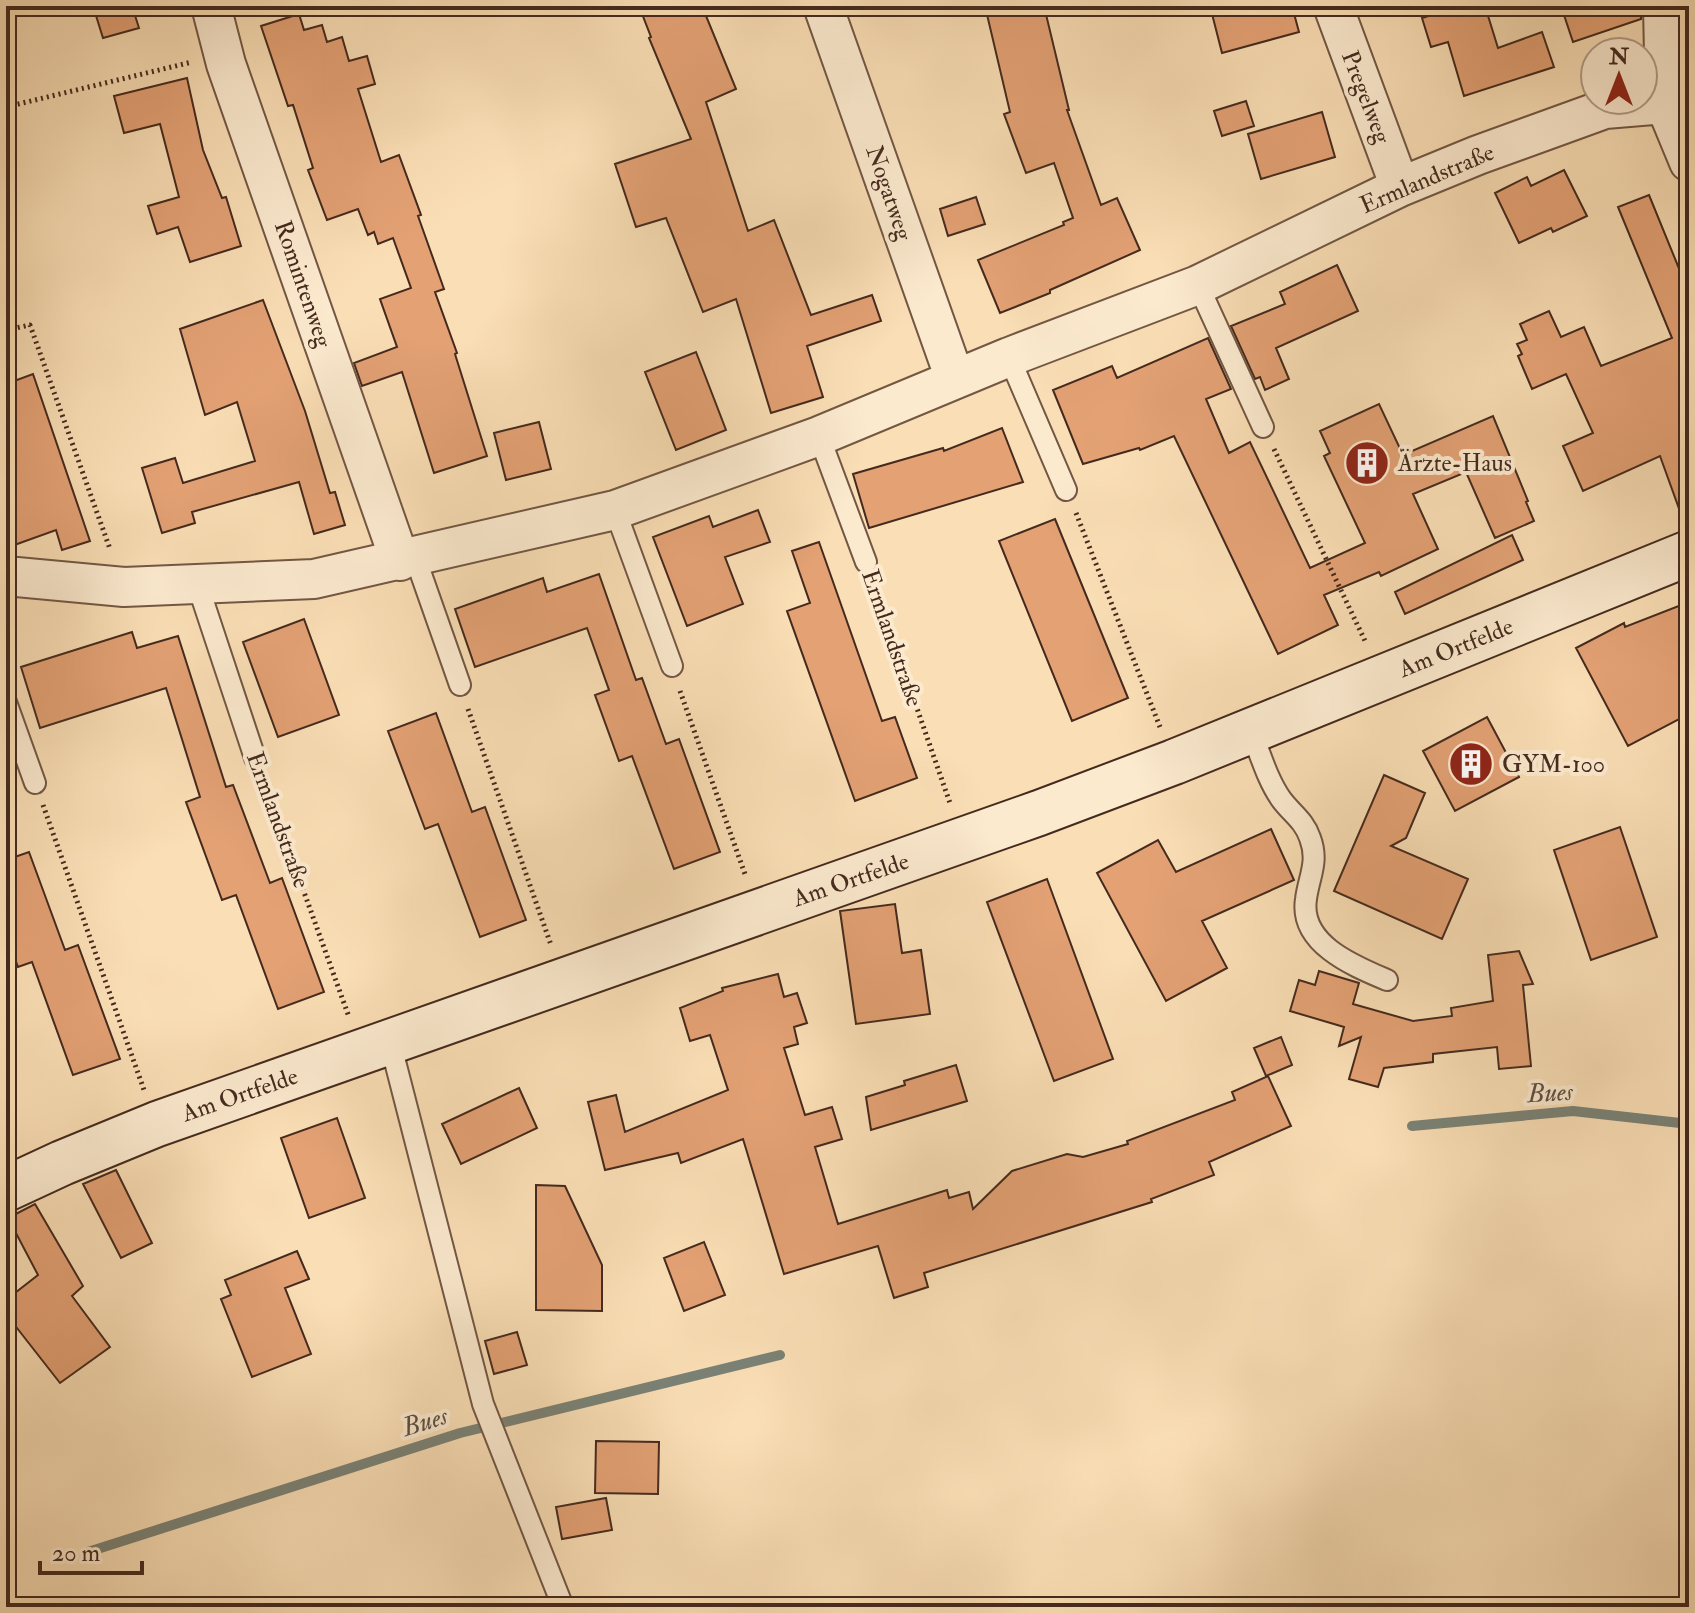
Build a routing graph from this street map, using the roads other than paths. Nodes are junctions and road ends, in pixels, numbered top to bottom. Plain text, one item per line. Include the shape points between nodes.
1 (211, 6) edge
2 (823, 6) edge
3 (1333, 6) edge
4 (1663, 6) edge
5 (1665, 104) junction
6 (1689, 162) edge
7 (1400, 187) junction
8 (1198, 285) junction
9 (1009, 357) junction
10 (955, 379) junction
11 (1263, 427) road end
12 (819, 436) junction
13 (1066, 490) road end
14 (615, 510) junction
15 (1689, 553) edge
16 (408, 559) junction
17 (866, 562) road end
18 (6, 576) edge
19 (198, 586) junction
20 (672, 666) road end
21 (460, 685) road end
22 (6, 702) edge
23 (1251, 731) junction
24 (255, 758) road end
25 (35, 783) road end
26 (1387, 980) dead end
27 (376, 1047) junction
28 (6, 1189) edge
29 (563, 1607) edge

1 - 16 street, Romintenweg via 224,55
2 - 10 street, Nogatweg
3 - 7 street, Pregelweg
4 - 5 street
5 - 6 street
5 - 7 street, Ermlandstraße via 1605,109
7 - 8 street, Ermlandstraße
8 - 9 street, Ermlandstraße
8 - 11 lane
9 - 10 street, Ermlandstraße
9 - 13 lane
10 - 12 street, Ermlandstraße
12 - 14 street, Ermlandstraße
12 - 17 lane, Ermlandstraße
14 - 16 street, Ermlandstraße
14 - 20 lane
15 - 23 main road, Am Ortfelde
16 - 19 street, Ermlandstraße via 314,579
16 - 21 lane
18 - 19 street, Ermlandstraße via 124,587
19 - 24 lane, Ermlandstraße
22 - 25 lane
23 - 26 lane via 1274,787 1305,823 1312,843 1306,914 1313,931 1344,961
23 - 27 main road, Am Ortfelde via 963,841
27 - 28 main road, Am Ortfelde via 157,1124
27 - 29 lane via 489,1416

